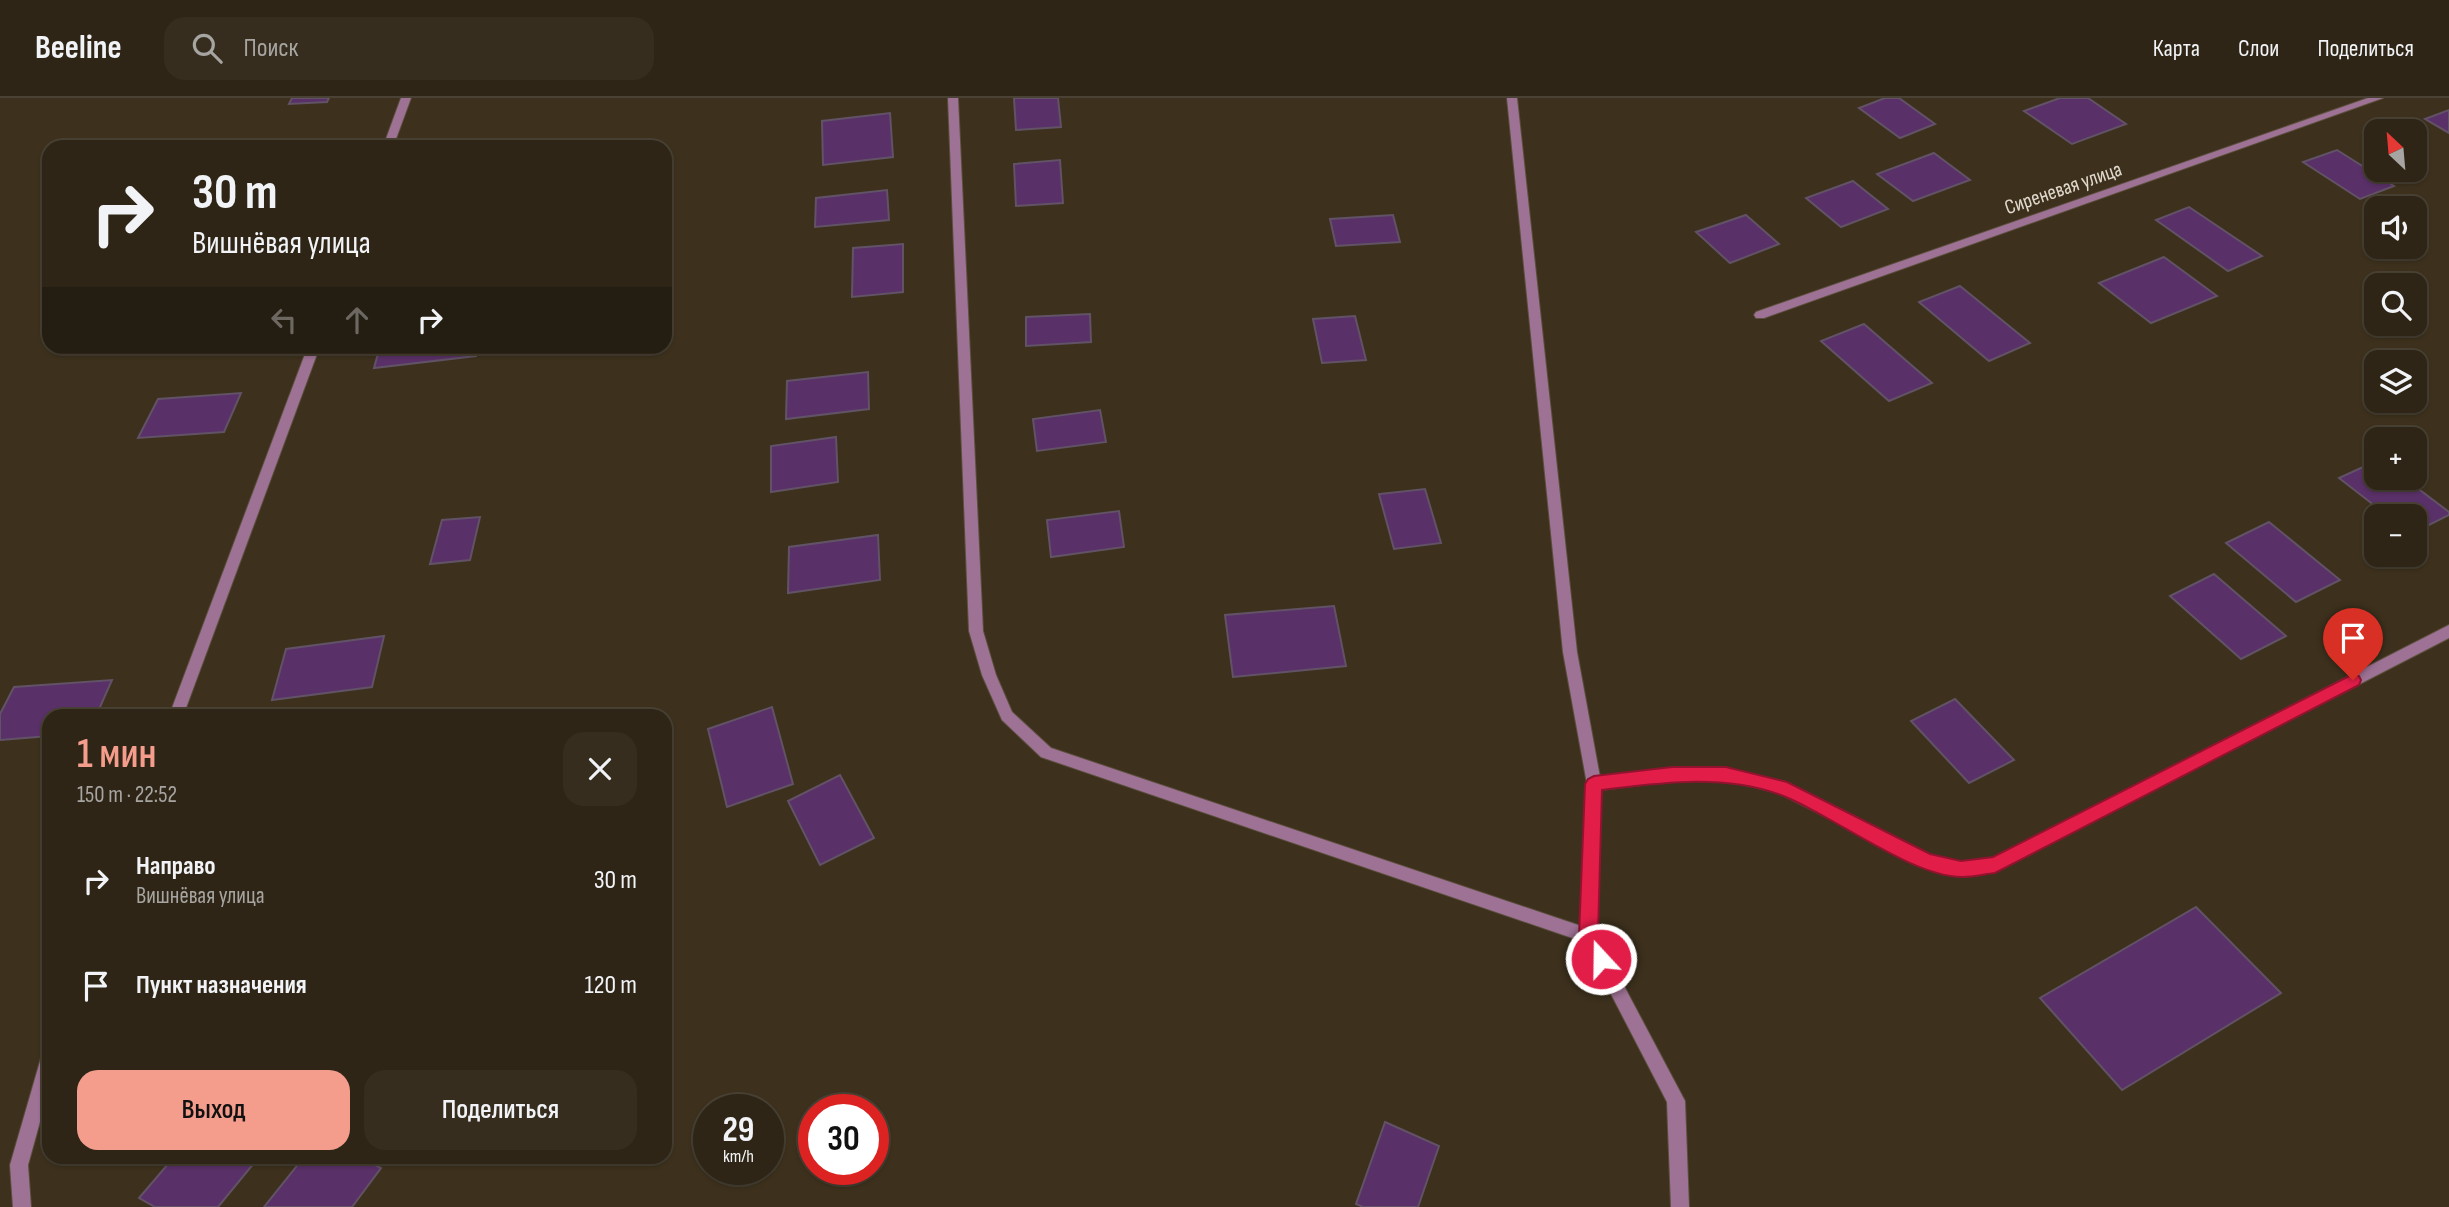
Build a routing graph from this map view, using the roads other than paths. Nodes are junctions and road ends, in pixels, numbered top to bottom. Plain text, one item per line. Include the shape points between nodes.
1 (406, 98) edge
2 (953, 98) edge
3 (1512, 98) edge
4 (2378, 98) edge
5 (391, 140) edge
6 (1760, 315) dead end
7 (311, 354) edge
8 (2449, 631) edge
9 (179, 709) edge
10 (1594, 784) junction
11 (1588, 936) junction
12 (42, 1083) edge
13 (22, 1207) edge
14 (1680, 1207) edge

1 - 5 street
2 - 11 street via 976,631 1007,716 1045,752
3 - 10 street via 1570,652
4 - 6 street, Сиреневая улица
7 - 9 street
8 - 10 street via 1995,865 1961,869 1927,861 1781,787 1726,774
10 - 11 street
11 - 14 street via 1676,1101
12 - 13 street via 19,1165

